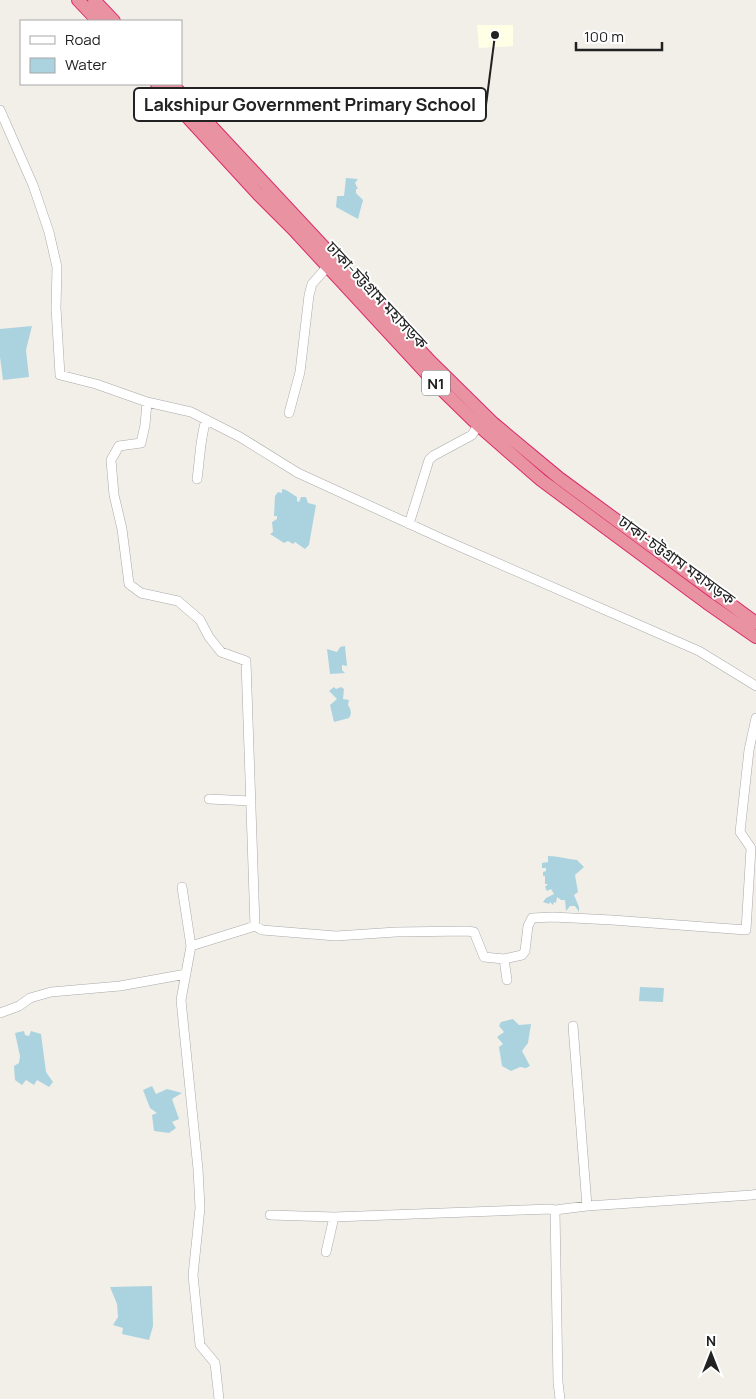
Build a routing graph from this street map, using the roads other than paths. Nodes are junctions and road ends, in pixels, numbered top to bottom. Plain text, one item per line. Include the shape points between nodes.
1 (78, 0) edge
2 (94, 0) edge
3 (97, 20) edge
4 (113, 20) edge
5 (158, 85) edge
6 (173, 85) edge
7 (0, 112) edge
8 (328, 266) junction
9 (147, 402) junction
10 (289, 413) dead end
11 (206, 420) junction
12 (478, 426) junction
13 (197, 479) dead end
14 (409, 524) junction
15 (756, 623) edge
16 (756, 637) edge
17 (756, 686) edge
18 (756, 718) edge
19 (210, 799) dead end
20 (251, 801) junction
21 (182, 887) dead end
22 (255, 926) junction
23 (191, 946) junction
24 (504, 959) junction
25 (186, 974) junction
26 (507, 980) dead end
27 (0, 1013) edge
28 (573, 1026) dead end
29 (756, 1194) edge
30 (587, 1206) junction
31 (555, 1210) junction
32 (270, 1215) dead end
33 (334, 1216) junction
34 (326, 1252) dead end
35 (220, 1399) edge
36 (560, 1399) edge

1 - 3 highway
2 - 4 highway
5 - 8 highway, ঢাকা-চট্টগ্রাম মহাসড়ক / N1
6 - 15 highway, ঢাকা-চট্টগ্রাম মহাসড়ক / N1 via 430,361 493,423 559,478
7 - 9 street via 20,153 49,232 57,266 60,375
8 - 10 street via 312,284 309,295 300,372
8 - 12 highway, ঢাকা-চট্টগ্রাম মহাসড়ক / N1
9 - 11 street via 191,412
9 - 20 street via 141,444 118,446 111,460 129,584 141,593 178,601 200,620 220,652 246,661
11 - 13 street
11 - 14 street via 298,473
12 - 14 street via 472,436 429,460
12 - 16 highway, ঢাকা-চট্টগ্রাম মহাসড়ক / N1 via 548,486
14 - 17 street via 699,650
18 - 24 street via 740,832 751,848 746,930 532,918 528,926 526,951
19 - 20 street
20 - 22 street
21 - 23 street
22 - 23 street
22 - 24 street via 262,930 336,936 467,931 474,932 484,956
23 - 25 street
24 - 26 street
25 - 27 street via 120,986 51,992
25 - 35 street via 181,1000 200,1208 194,1275 200,1345 215,1363
28 - 30 street
29 - 30 street
30 - 31 street
31 - 33 street
31 - 36 street
32 - 33 street
33 - 34 street

